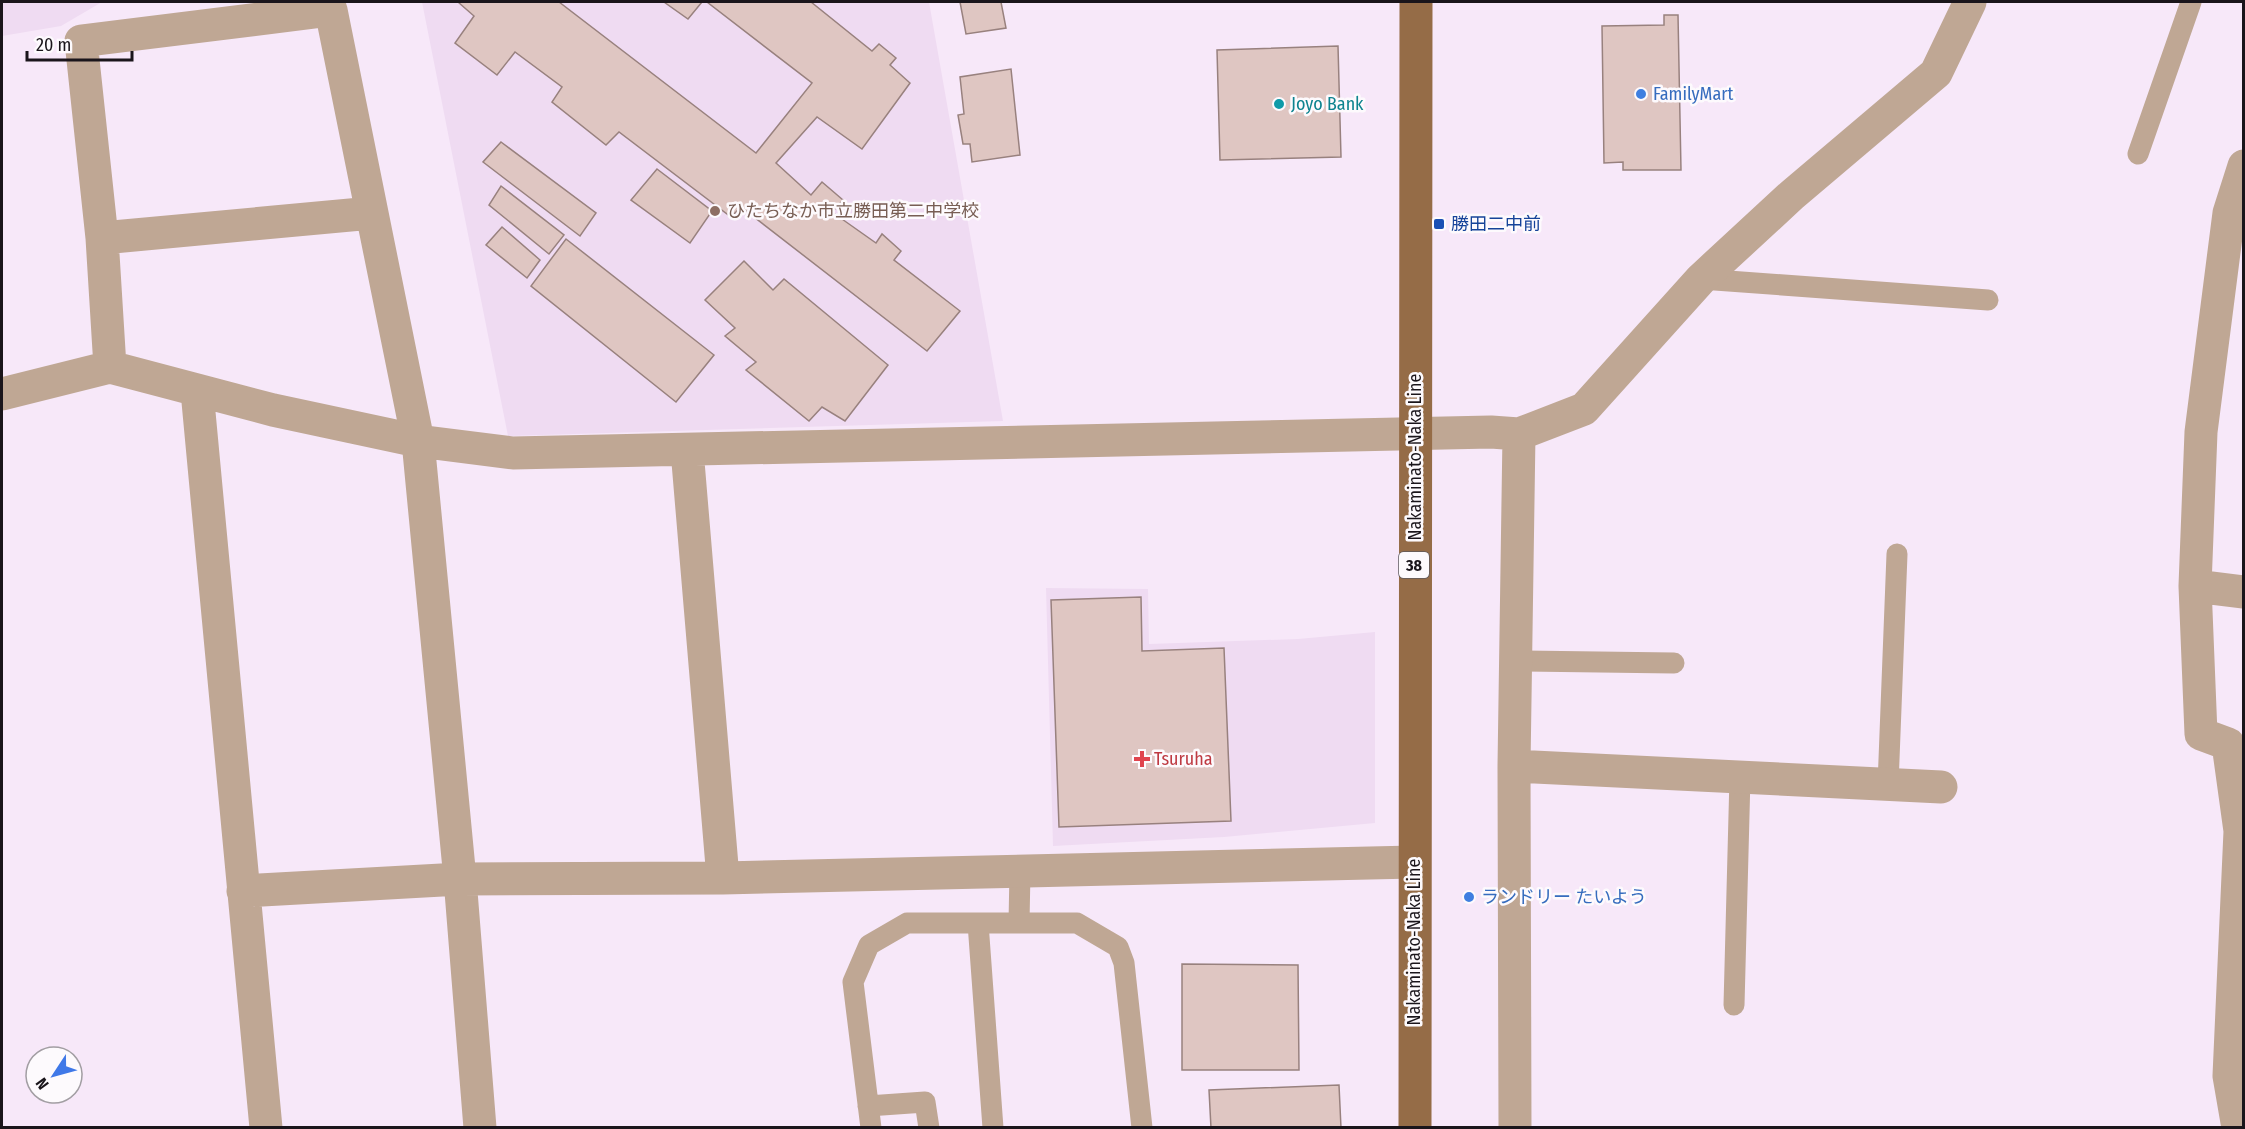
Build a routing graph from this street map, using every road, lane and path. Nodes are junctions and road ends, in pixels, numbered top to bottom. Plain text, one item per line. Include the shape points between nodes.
1 (1416, 2) edge
2 (1970, 2) edge
3 (2191, 2) edge
4 (2138, 154) dead end
5 (2244, 166) edge
6 (372, 213) junction
7 (102, 238) junction
8 (1701, 279) junction
9 (1989, 300) dead end
10 (110, 367) junction
11 (196, 391) junction
12 (2, 394) edge
13 (1414, 434) junction
14 (1519, 434) junction
15 (418, 441) junction
16 (687, 450) junction
17 (1897, 554) dead end
18 (2195, 586) junction
19 (2244, 592) edge
20 (1516, 661) junction
21 (1674, 663) dead end
22 (1514, 766) junction
23 (1740, 777) junction
24 (1888, 785) junction
25 (1941, 787) dead end
26 (1414, 862) junction
27 (1020, 871) junction
28 (723, 878) junction
29 (460, 879) junction
30 (243, 891) junction
31 (1019, 922) junction
32 (978, 923) junction
33 (1734, 1005) dead end
34 (868, 1106) junction
35 (266, 1128) edge
36 (480, 1128) edge
37 (871, 1128) edge
38 (929, 1128) edge
39 (993, 1128) edge
40 (1142, 1128) edge
41 (1415, 1128) edge
42 (1515, 1128) edge
43 (2238, 1128) edge

1 - 13 main road, Nakaminato-Naka Line / 38
2 - 8 street via 1936,73 1792,195
3 - 4 lane
5 - 18 street via 2229,213 2201,432
6 - 7 street
6 - 7 street via 331,10 81,41
6 - 15 street
7 - 10 street
8 - 9 lane
8 - 14 street via 1584,409
10 - 11 street
10 - 12 street
11 - 15 street
11 - 30 street
13 - 14 street
13 - 16 street
13 - 26 main road, Nakaminato-Naka Line / 38
14 - 20 street
15 - 16 street via 513,453
15 - 29 street
16 - 28 street
17 - 24 lane
18 - 19 street
18 - 43 street via 2201,734 2228,744 2240,831 2229,1076
20 - 21 lane
20 - 22 street
22 - 23 street
22 - 42 street
23 - 24 street
23 - 33 lane
24 - 25 street
26 - 27 street
26 - 41 main road, Nakaminato-Naka Line / 38
27 - 28 street
27 - 31 lane
28 - 29 street
29 - 30 street
29 - 36 street
30 - 35 street
31 - 32 lane
31 - 40 lane via 1077,923 1118,947 1124,963
32 - 34 lane via 907,923 869,945 853,982
32 - 39 lane
34 - 37 lane
34 - 38 lane via 925,1101

